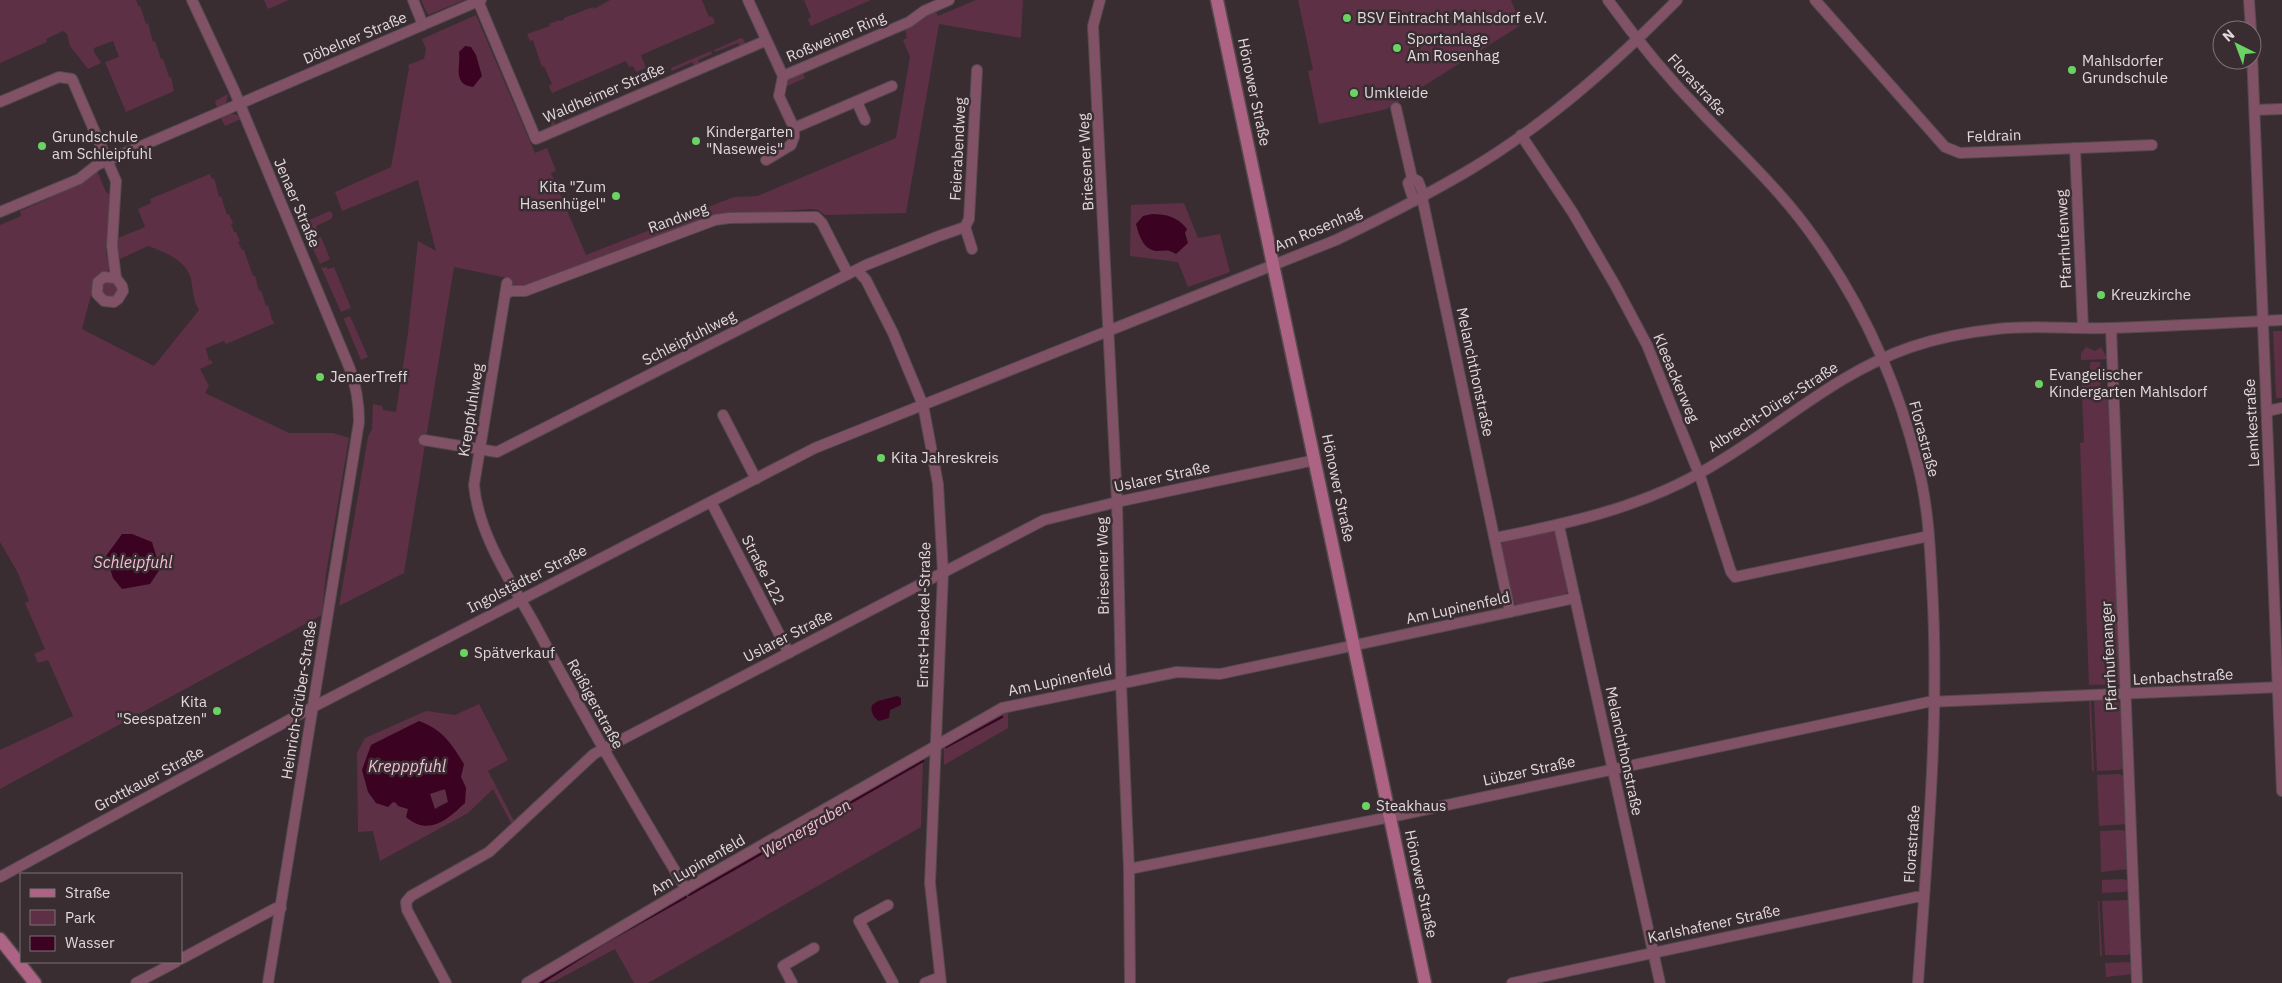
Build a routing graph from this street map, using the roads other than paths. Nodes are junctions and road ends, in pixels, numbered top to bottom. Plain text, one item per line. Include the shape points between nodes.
1 (192, 0) edge
2 (412, 0) edge
3 (748, 0) edge
4 (950, 0) edge
5 (1100, 0) edge
6 (1217, 0) edge
7 (1608, 0) edge
8 (1677, 0) edge
9 (1815, 0) edge
10 (2249, 0) edge
11 (480, 1) edge
12 (2250, 20) edge
13 (423, 25) junction
14 (1637, 40) junction
15 (765, 41) junction
16 (976, 70) dead end
17 (2253, 70) edge
18 (783, 76) junction
19 (892, 86) dead end
20 (0, 102) edge
21 (857, 102) junction
22 (239, 103) junction
23 (1396, 108) dead end
24 (2282, 109) edge
25 (2255, 110) junction
26 (865, 120) dead end
27 (794, 128) junction
28 (1521, 135) junction
29 (2152, 145) dead end
30 (2075, 148) junction
31 (108, 160) junction
32 (766, 160) dead end
33 (1420, 198) junction
34 (0, 212) edge
35 (965, 228) junction
36 (972, 249) dead end
37 (1274, 264) junction
38 (853, 272) junction
39 (116, 278) dead end
40 (507, 283) dead end
41 (505, 295) junction
42 (2282, 320) edge
43 (2263, 321) junction
44 (2083, 328) junction
45 (2111, 328) junction
46 (1110, 329) junction
47 (1882, 358) junction
48 (923, 404) junction
49 (2282, 408) edge
50 (2267, 411) junction
51 (723, 415) dead end
52 (359, 422) joint
53 (424, 440) dead end
54 (480, 449) junction
55 (1315, 460) junction
56 (1699, 474) junction
57 (756, 479) junction
58 (711, 502) junction
59 (1117, 502) junction
60 (1559, 526) junction
61 (486, 529) joint
62 (1929, 536) junction
63 (1495, 538) junction
64 (943, 573) junction
65 (1575, 598) junction
66 (520, 599) junction
67 (1510, 612) junction
68 (1354, 646) junction
69 (789, 653) junction
70 (1121, 683) junction
71 (2280, 687) edge
72 (2126, 695) junction
73 (1936, 701) junction
74 (313, 707) junction
75 (935, 745) junction
76 (602, 750) junction
77 (1612, 768) junction
78 (2282, 791) edge
79 (1390, 817) junction
80 (1128, 869) junction
81 (0, 877) edge
82 (686, 889) junction
83 (1924, 897) junction
84 (888, 905) dead end
85 (281, 908) junction
86 (0, 939) edge
87 (814, 948) dead end
88 (1653, 952) junction
89 (182, 958) edge
90 (174, 963) edge
91 (941, 980) edge
92 (35, 983) edge
93 (136, 983) edge
94 (268, 983) edge
95 (446, 983) edge
96 (527, 983) edge
97 (792, 983) edge
98 (893, 983) edge
99 (925, 983) edge
100 (1130, 983) edge
101 (1425, 983) edge
102 (1512, 983) edge
103 (1660, 983) edge
104 (1918, 983) edge
105 (2137, 983) edge

1 - 22 street, Jenaer Straße
2 - 13 street
3 - 15 street
4 - 18 street, Roßweiner Ring via 924,11 909,22
5 - 46 street, Briesener Weg via 1093,26
6 - 37 main road, Hönower Straße
7 - 14 street, Florastraße
8 - 14 street, Am Rosenhag
9 - 30 street, Feldrain via 1945,147 1960,153
10 - 12 street
11 - 13 street, Döbelner Straße
11 - 15 street, Waldheimer Straße via 536,139
13 - 22 street, Döbelner Straße
14 - 28 street, Am Rosenhag via 1570,99
14 - 47 street, Florastraße via 1797,215 1854,297
15 - 18 street
16 - 35 street, Feierabendweg via 969,219
17 - 25 street, Lemkestraße
18 - 27 street, Roßweiner Ring via 779,96
19 - 21 street
20 - 31 street via 59,77 72,80
21 - 26 street
21 - 27 street
22 - 31 street, Döbelner Straße
22 - 52 street, Jenaer Straße via 358,390
23 - 33 street, Melanchthonstraße via 1412,178 1408,183
24 - 25 street
25 - 43 street, Lemkestraße
27 - 32 street via 791,145
28 - 33 street, Am Rosenhag via 1473,168
28 - 56 street, Kleeackerweg via 1573,213 1643,337
29 - 30 street, Feldrain
30 - 44 street, Pfarrhufenweg
31 - 34 street, Döbelner Straße via 78,178
31 - 39 street via 116,181 112,234
33 - 37 street, Am Rosenhag via 1336,240
33 - 63 street, Melanchthonstraße
35 - 36 street
35 - 38 street, Schleipfuhlweg via 902,250
37 - 46 street, Am Rosenhag
37 - 55 main road, Hönower Straße
38 - 41 street, Randweg via 816,217 729,218 715,220 525,291 510,291
38 - 48 street, Ernst-Haeckel-Straße via 866,280
38 - 54 street, Schleipfuhlweg via 497,452
40 - 41 street
41 - 54 street, Kreppfuhlweg
42 - 43 street, Albrecht-Dürer-Straße
43 - 45 street, Albrecht-Dürer-Straße
43 - 50 street, Lemkestraße
44 - 45 street, Albrecht-Dürer-Straße
44 - 47 street, Albrecht-Dürer-Straße via 1998,328 1940,339
45 - 72 street, Pfarrhufenanger
46 - 48 street, Am Rosenhag
46 - 59 street, Briesener Weg
47 - 56 street, Albrecht-Dürer-Straße via 1809,399
47 - 62 street, Florastraße via 1919,468
48 - 57 street, Ingolstädter Straße via 815,448
48 - 64 street, Ernst-Haeckel-Straße via 938,484
49 - 50 street
50 - 71 street, Lemkestraße
51 - 57 street
52 - 74 street, Heinrich-Grüber-Straße
53 - 54 street, Schleipfuhlweg
54 - 61 street, Kreppfuhlweg via 474,485
55 - 59 street, Uslarer Straße
55 - 68 main road, Hönower Straße
56 - 60 street, Albrecht-Dürer-Straße via 1642,500
56 - 62 street, Kleeackerweg via 1735,577
57 - 58 street, Ingolstädter Straße
58 - 66 street, Ingolstädter Straße
58 - 69 street, Straße 122
59 - 64 street, Uslarer Straße via 1044,520
59 - 70 street, Briesener Weg
60 - 63 street, Albrecht-Dürer-Straße
60 - 65 street, Melanchthonstraße
61 - 66 street, Reißigerstraße
62 - 73 street, Florastraße
63 - 67 street, Melanchthonstraße
64 - 69 street, Uslarer Straße
64 - 75 street, Ernst-Haeckel-Straße
65 - 67 street, Am Lupinenfeld
65 - 77 street, Melanchthonstraße
66 - 74 street, Ingolstädter Straße
66 - 76 street, Reißigerstraße
67 - 68 street, Am Lupinenfeld
68 - 70 street, Am Lupinenfeld via 1220,674 1177,672
68 - 79 main road, Hönower Straße
69 - 76 street, Uslarer Straße
70 - 75 street, Am Lupinenfeld via 1002,708
70 - 80 street, Briesener Weg
71 - 72 street, Lenbachstraße
71 - 78 street, Lemkestraße
72 - 73 street, Lenbachstraße
72 - 105 street, Pfarrhufenanger
73 - 77 street, Lübzer Straße
73 - 83 street, Florastraße
74 - 81 street, Grottkauer Straße
74 - 85 street, Heinrich-Grüber-Straße
75 - 82 street, Am Lupinenfeld
75 - 91 street, Ernst-Haeckel-Straße via 930,883
76 - 82 street, Reißigerstraße
76 - 95 street, Uslarer Straße via 558,786 489,852 411,896 406,902 406,910
77 - 79 street, Lübzer Straße
77 - 88 street, Melanchthonstraße
79 - 80 street, Lübzer Straße
79 - 101 main road, Hönower Straße
80 - 100 street, Briesener Weg
82 - 96 street, Am Lupinenfeld
83 - 88 street, Karlshafener Straße
83 - 104 street, Florastraße
84 - 98 street via 859,921
85 - 89 street
85 - 94 street, Heinrich-Grüber-Straße
86 - 92 main road
87 - 97 street via 783,966
88 - 102 street, Karlshafener Straße
88 - 103 street, Melanchthonstraße
90 - 93 street
91 - 99 street, Ernst-Haeckel-Straße

